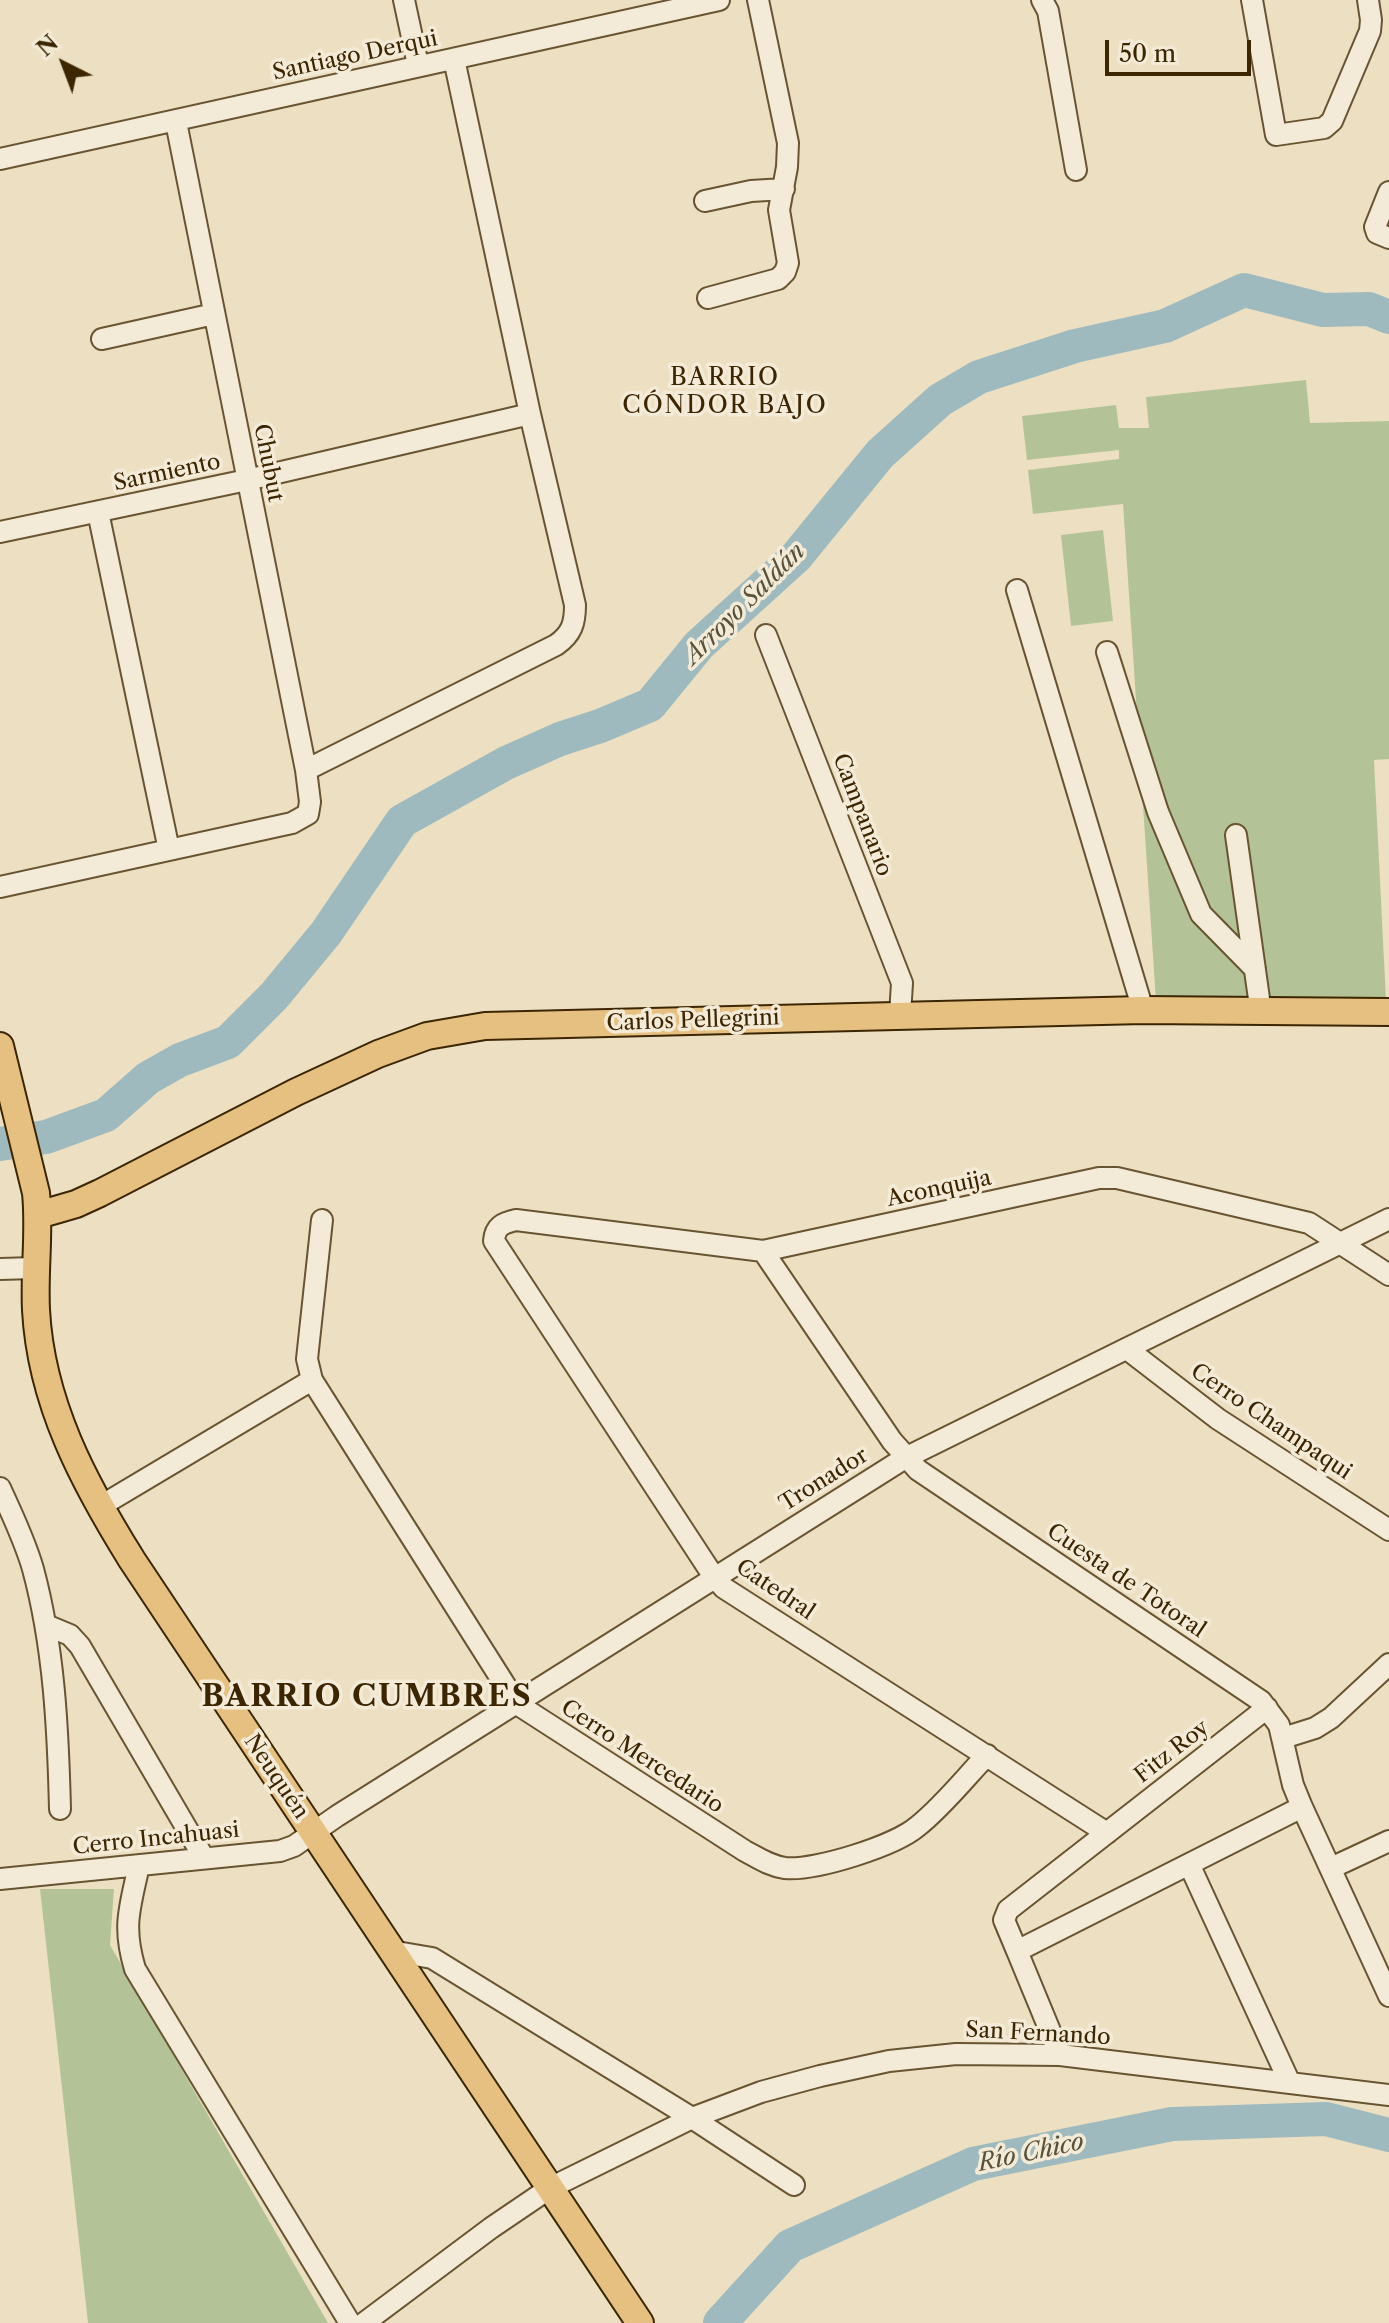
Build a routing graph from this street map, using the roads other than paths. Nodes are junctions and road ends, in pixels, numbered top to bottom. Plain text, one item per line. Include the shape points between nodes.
1 (404, 0) edge
2 (719, 0) edge
3 (758, 0) edge
4 (1042, 0) edge
5 (1252, 0) edge
6 (1368, 0) edge
7 (454, 59) junction
8 (418, 65) junction
9 (176, 122) junction
10 (0, 159) edge
11 (1076, 170) dead end
12 (784, 189) junction
13 (1389, 192) edge
14 (705, 201) dead end
15 (1389, 238) edge
16 (708, 298) dead end
17 (214, 314) junction
18 (102, 339) dead end
19 (530, 414) junction
20 (247, 480) junction
21 (98, 512) junction
22 (0, 532) edge
23 (1017, 590) dead end
24 (766, 635) dead end
25 (1107, 652) dead end
26 (306, 770) junction
27 (1236, 835) dead end
28 (169, 850) junction
29 (0, 887) edge
30 (1255, 969) junction
31 (1143, 1010) junction
32 (1389, 1012) edge
33 (1261, 1013) junction
34 (900, 1015) junction
35 (0, 1046) edge
36 (38, 1215) junction
37 (1389, 1219) edge
38 (322, 1220) dead end
39 (494, 1241) joint
40 (1340, 1242) junction
41 (763, 1251) junction
42 (34, 1268) junction
43 (0, 1269) edge
44 (1389, 1275) edge
45 (1127, 1349) junction
46 (312, 1380) junction
47 (905, 1458) junction
48 (0, 1488) edge
49 (99, 1507) junction
50 (1389, 1530) edge
51 (714, 1577) junction
52 (46, 1625) junction
53 (1389, 1664) edge
54 (517, 1704) junction
55 (1267, 1708) junction
56 (1283, 1738) junction
57 (987, 1755) junction
58 (1302, 1807) junction
59 (60, 1809) dead end
60 (313, 1833) junction
61 (1107, 1833) junction
62 (1389, 1841) edge
63 (204, 1858) junction
64 (1189, 1864) junction
65 (139, 1865) junction
66 (1331, 1868) junction
67 (0, 1879) edge
68 (391, 1951) junction
69 (1017, 1951) junction
70 (1389, 1996) edge
71 (1060, 2055) junction
72 (1289, 2081) junction
73 (1389, 2095) edge
74 (692, 2118) junction
75 (794, 2185) dead end
76 (550, 2188) junction
77 (350, 2323) edge
78 (364, 2323) edge
79 (640, 2323) edge

1 - 8 street
2 - 7 street, Santiago Derqui
3 - 12 street via 788,143
4 - 11 street
5 - 6 street via 1276,135 1324,128 1332,121 1370,31
7 - 8 street, Santiago Derqui
7 - 19 street
8 - 9 street, Santiago Derqui
9 - 10 street, Santiago Derqui
9 - 17 street, Chubut
12 - 14 street
12 - 16 street via 779,210 785,272 778,279
13 - 15 street via 1375,227
17 - 18 street
17 - 20 street, Chubut
19 - 20 street, Sarmiento
19 - 26 street via 575,605 573,628 556,645
20 - 21 street, Sarmiento
20 - 26 street, Chubut
21 - 22 street, Sarmiento
21 - 28 street
23 - 31 street
24 - 34 street, Campanario via 902,983
25 - 30 street via 1158,812 1201,914
26 - 28 street, Chubut via 308,814 292,823
27 - 30 street
28 - 29 street
30 - 33 street
31 - 33 main road, Carlos Pellegrini
31 - 34 main road, Carlos Pellegrini
32 - 33 main road, Carlos Pellegrini
34 - 36 main road, Carlos Pellegrini via 485,1026 427,1036 323,1079 100,1193
35 - 36 main road, Neuquén
36 - 42 main road, Neuquén
37 - 40 street, Tronador
38 - 46 street via 307,1359
39 - 41 street, Aconquija via 494,1231 502,1223 516,1220
39 - 51 street, Catedral
40 - 41 street, Aconquija via 1309,1223 1134,1180 1099,1178
40 - 44 street, Aconquija
40 - 45 street, Tronador
41 - 47 street, Cuesta de Totoral
42 - 43 street
42 - 49 main road, Neuquén via 40,1346 50,1392
45 - 47 street, Tronador
45 - 50 street, Cerro Champaqui via 1218,1419
46 - 49 street
46 - 54 street, Cerro Mercedario
47 - 51 street, Tronador
47 - 55 street, Cuesta de Totoral
48 - 52 street via 32,1567
49 - 60 main road, Neuquén
51 - 54 street, Tronador
51 - 57 street, Catedral
52 - 59 street via 58,1718
52 - 63 street via 70,1635 80,1646
53 - 56 street via 1331,1718
54 - 57 street, Cerro Mercedario via 745,1851 787,1868 876,1850 898,1839 919,1826
54 - 60 street, Tronador
55 - 56 street, Cuesta de Totoral
55 - 61 street, Fitz Roy
56 - 58 street, Cuesta de Totoral
57 - 61 street, Catedral
58 - 64 street
58 - 66 street, Cuesta de Totoral
60 - 63 street, Cerro Incahuasi via 280,1851
60 - 68 main road, Neuquén
61 - 69 street, Fitz Roy via 1008,1910 1004,1920
62 - 66 street
63 - 65 street, Cerro Incahuasi
64 - 69 street
64 - 72 street
65 - 67 street, Cerro Incahuasi
65 - 77 street via 127,1919 135,1969
66 - 70 street, Cuesta de Totoral
68 - 74 street via 432,1958
68 - 76 main road, Neuquén
69 - 71 street, Fitz Roy
71 - 72 street, San Fernando
71 - 74 street, San Fernando via 956,2054 889,2061 761,2092
72 - 73 street, San Fernando
74 - 75 street
74 - 76 street, San Fernando
76 - 78 street, San Fernando
76 - 79 main road, Neuquén

